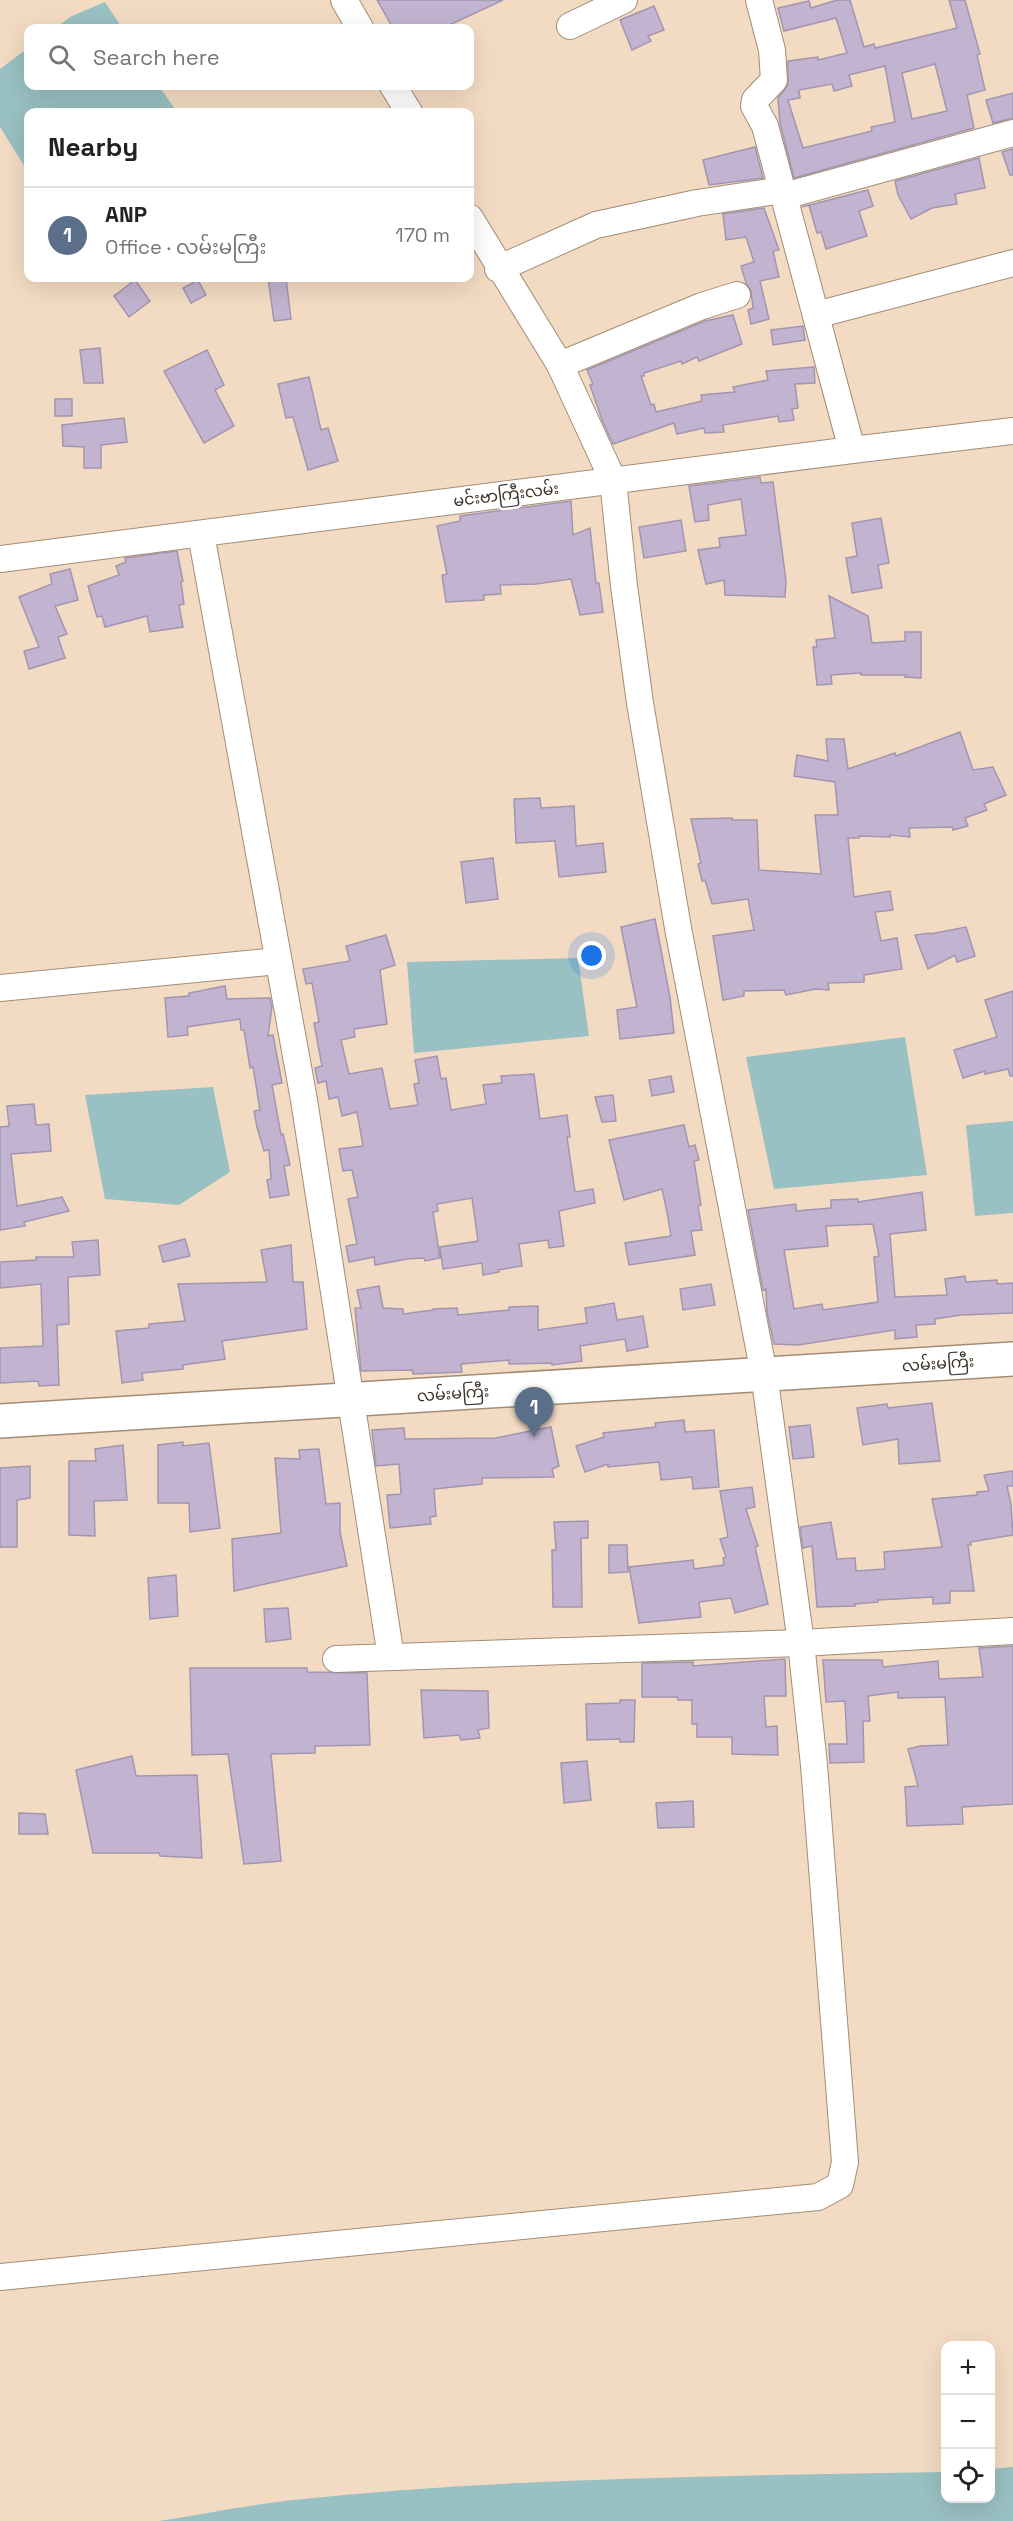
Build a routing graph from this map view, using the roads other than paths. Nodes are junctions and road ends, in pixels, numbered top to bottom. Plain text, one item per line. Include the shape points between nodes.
1 (344, 0) edge
2 (624, 0) edge
3 (759, 0) edge
4 (358, 24) edge
5 (570, 26) dead end
6 (395, 90) edge
7 (407, 108) edge
8 (1013, 133) edge
9 (784, 193) junction
10 (474, 226) edge
11 (1013, 263) edge
12 (498, 269) junction
13 (737, 295) dead end
14 (816, 315) junction
15 (560, 365) junction
16 (1013, 431) edge
17 (852, 450) junction
18 (613, 480) junction
19 (201, 534) junction
20 (0, 559) edge
21 (278, 961) junction
22 (0, 988) edge
23 (1013, 1359) edge
24 (764, 1374) junction
25 (351, 1399) junction
26 (0, 1421) edge
27 (1013, 1631) edge
28 (801, 1643) junction
29 (391, 1657) junction
30 (336, 1659) dead end
31 (0, 2277) edge

1 - 4 street
2 - 5 street
3 - 9 street via 772,50 774,80 753,106 765,126
6 - 7 street
8 - 9 street
9 - 12 street via 697,203 596,225
9 - 14 street
10 - 12 street
11 - 14 street
12 - 15 street
13 - 15 street
14 - 17 street
15 - 18 street
16 - 17 street, မင်းဗာကြီးလမ်း
17 - 18 street, မင်းဗာကြီးလမ်း
18 - 19 street, မင်းဗာကြီးလမ်း
18 - 24 street via 640,703 676,916
19 - 20 street, မင်းဗာကြီးလမ်း
19 - 21 street
21 - 22 street
21 - 25 street
23 - 24 main road, လမ်းမကြီး
24 - 25 main road, လမ်းမကြီး
24 - 28 street
25 - 26 main road, လမ်းမကြီး
25 - 29 street
27 - 28 street
28 - 29 street
28 - 31 street via 845,2162 840,2185 818,2197
29 - 30 street

